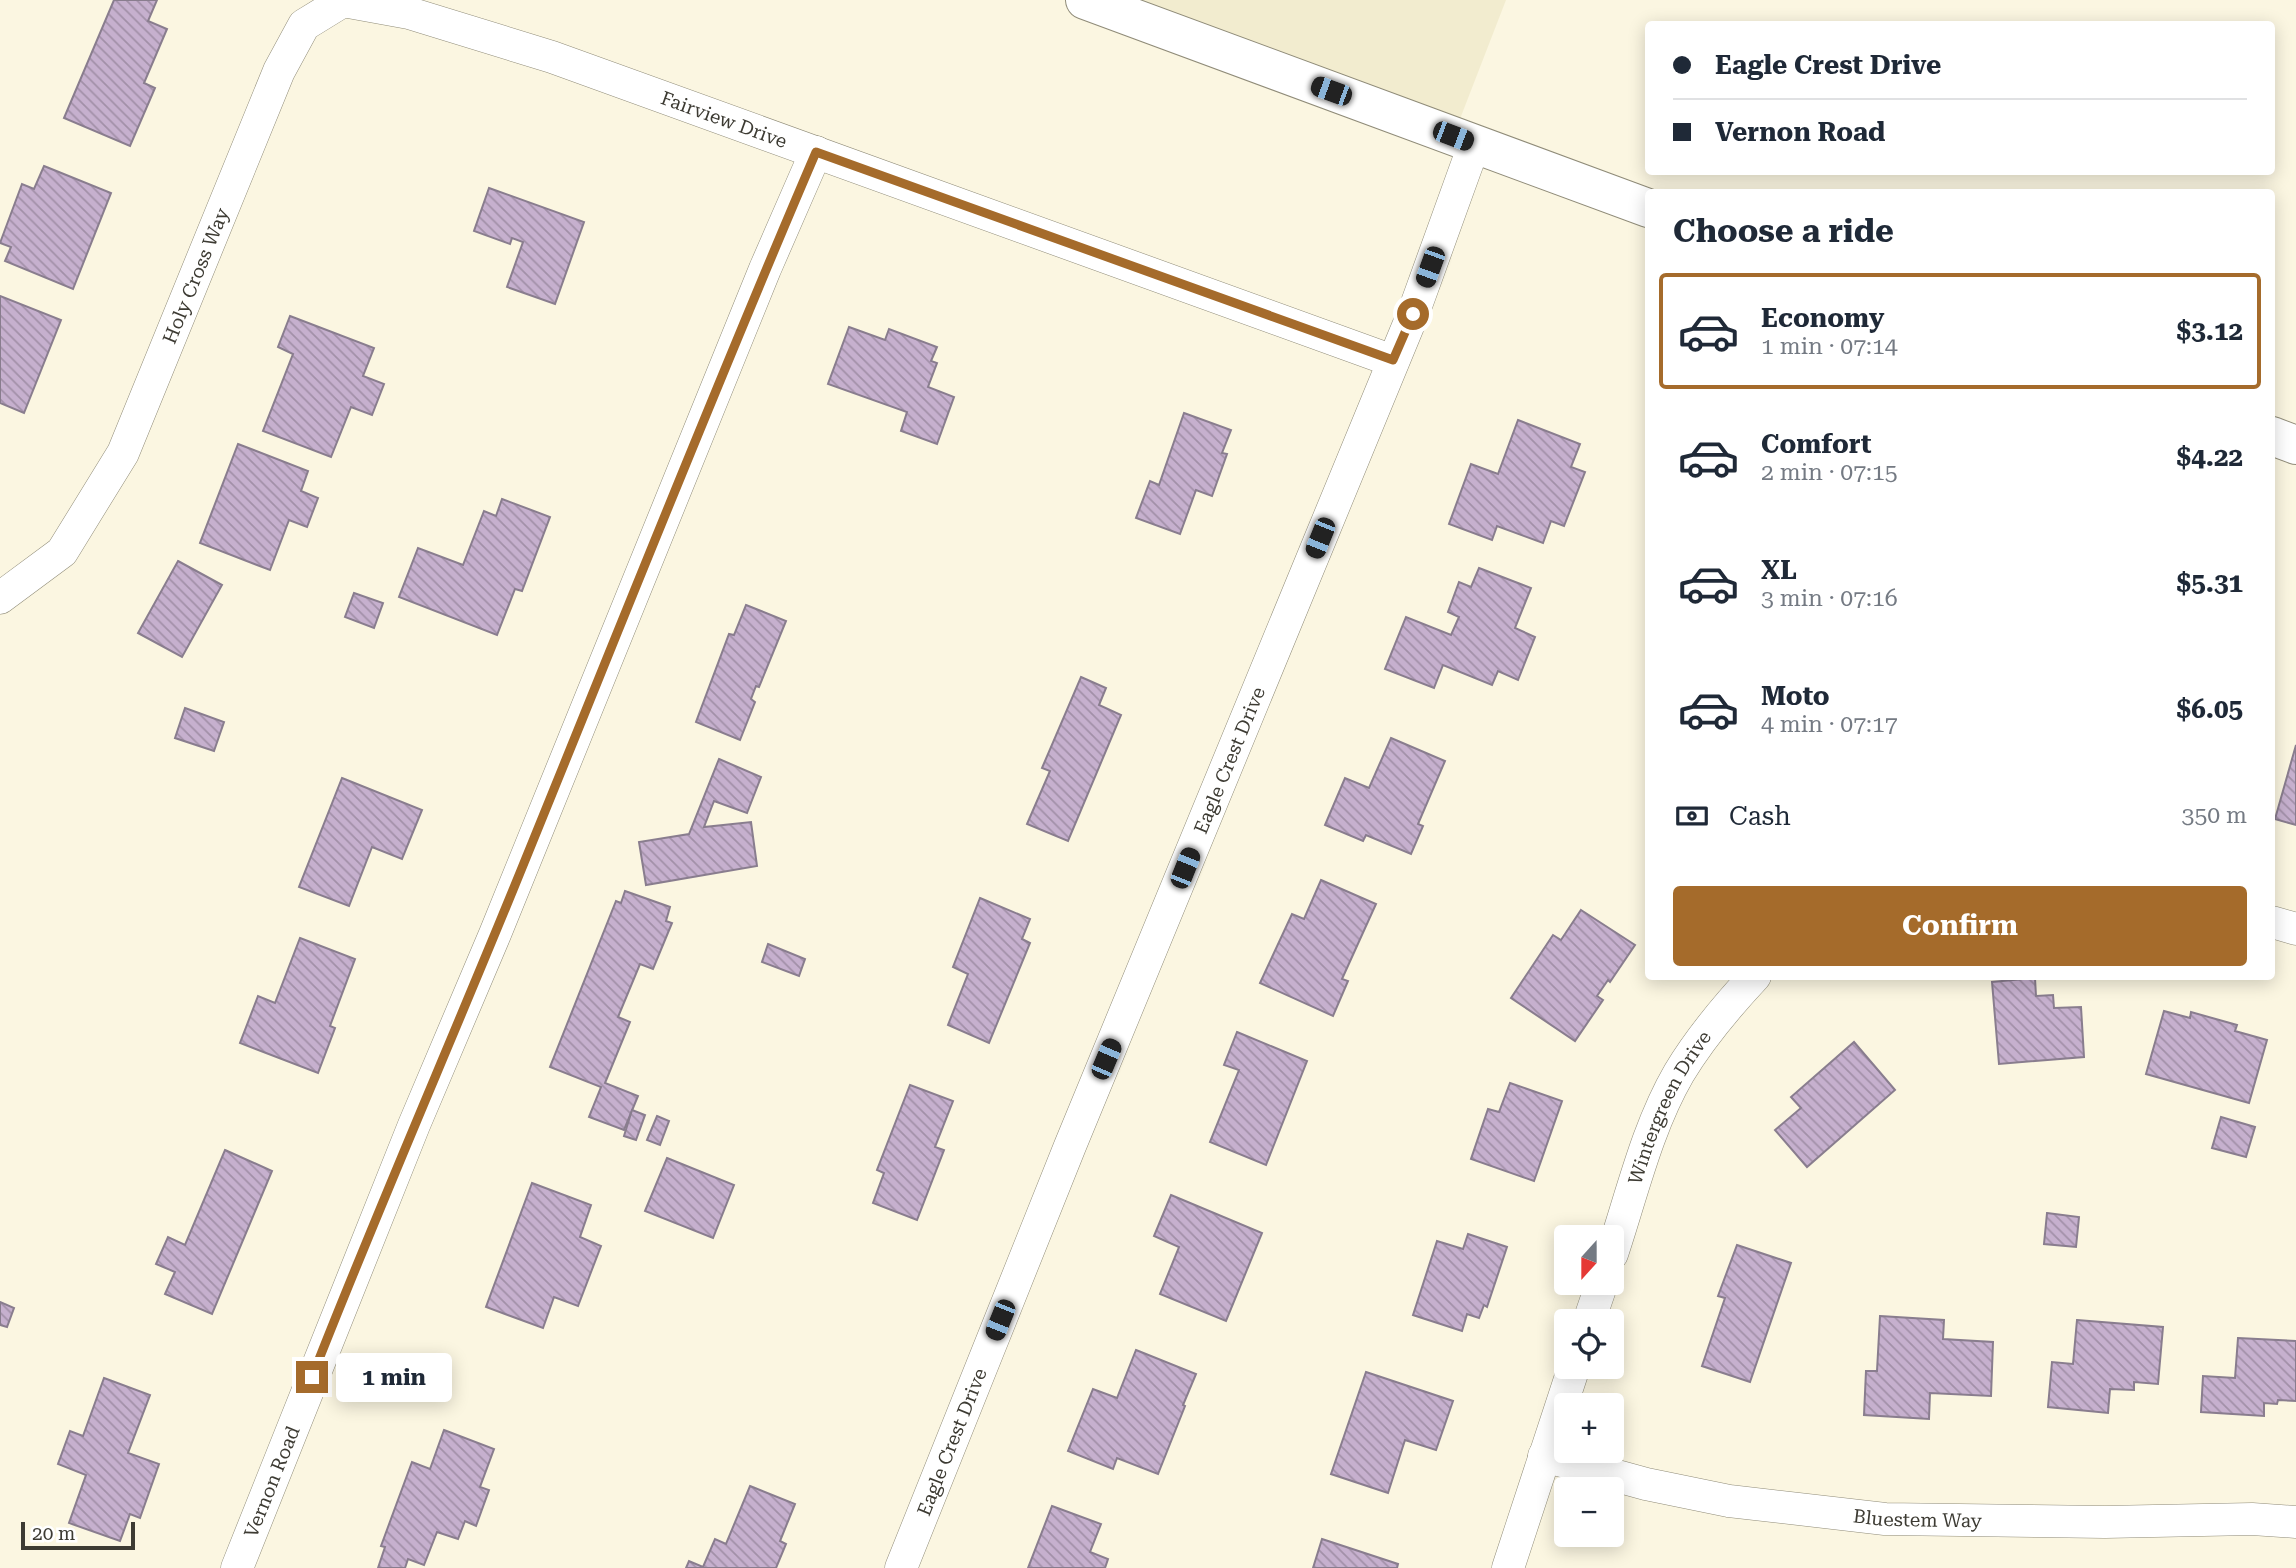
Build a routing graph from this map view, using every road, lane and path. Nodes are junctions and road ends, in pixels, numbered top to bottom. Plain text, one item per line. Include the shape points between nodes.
1 (1085, 0) edge
2 (409, 13) joint
3 (1474, 145) junction
4 (816, 152) junction
5 (1645, 207) edge
6 (1393, 360) junction
7 (2275, 437) edge
8 (2296, 444) edge
9 (0, 598) edge
10 (2275, 923) edge
11 (2296, 929) edge
12 (1751, 980) edge
13 (1622, 1225) edge
14 (1570, 1379) edge
15 (1544, 1456) junction
16 (2296, 1522) edge
17 (237, 1568) edge
18 (901, 1568) edge
19 (1508, 1568) edge

1 - 3 main road
2 - 4 street, Fairview Drive via 552,57
2 - 9 street, Holy Cross Way via 343,1 304,25 279,71 123,453 62,552
3 - 5 main road
3 - 6 street, Eagle Crest Drive
4 - 6 street, Fairview Drive
4 - 17 street, Vernon Road via 409,1137
6 - 18 street, Eagle Crest Drive
7 - 8 main road
10 - 11 street
12 - 13 street, Wintergreen Drive via 1724,1009 1679,1074 1654,1130
14 - 15 street
15 - 16 street, Bluestem Way via 1729,1501 1885,1519
15 - 19 street

